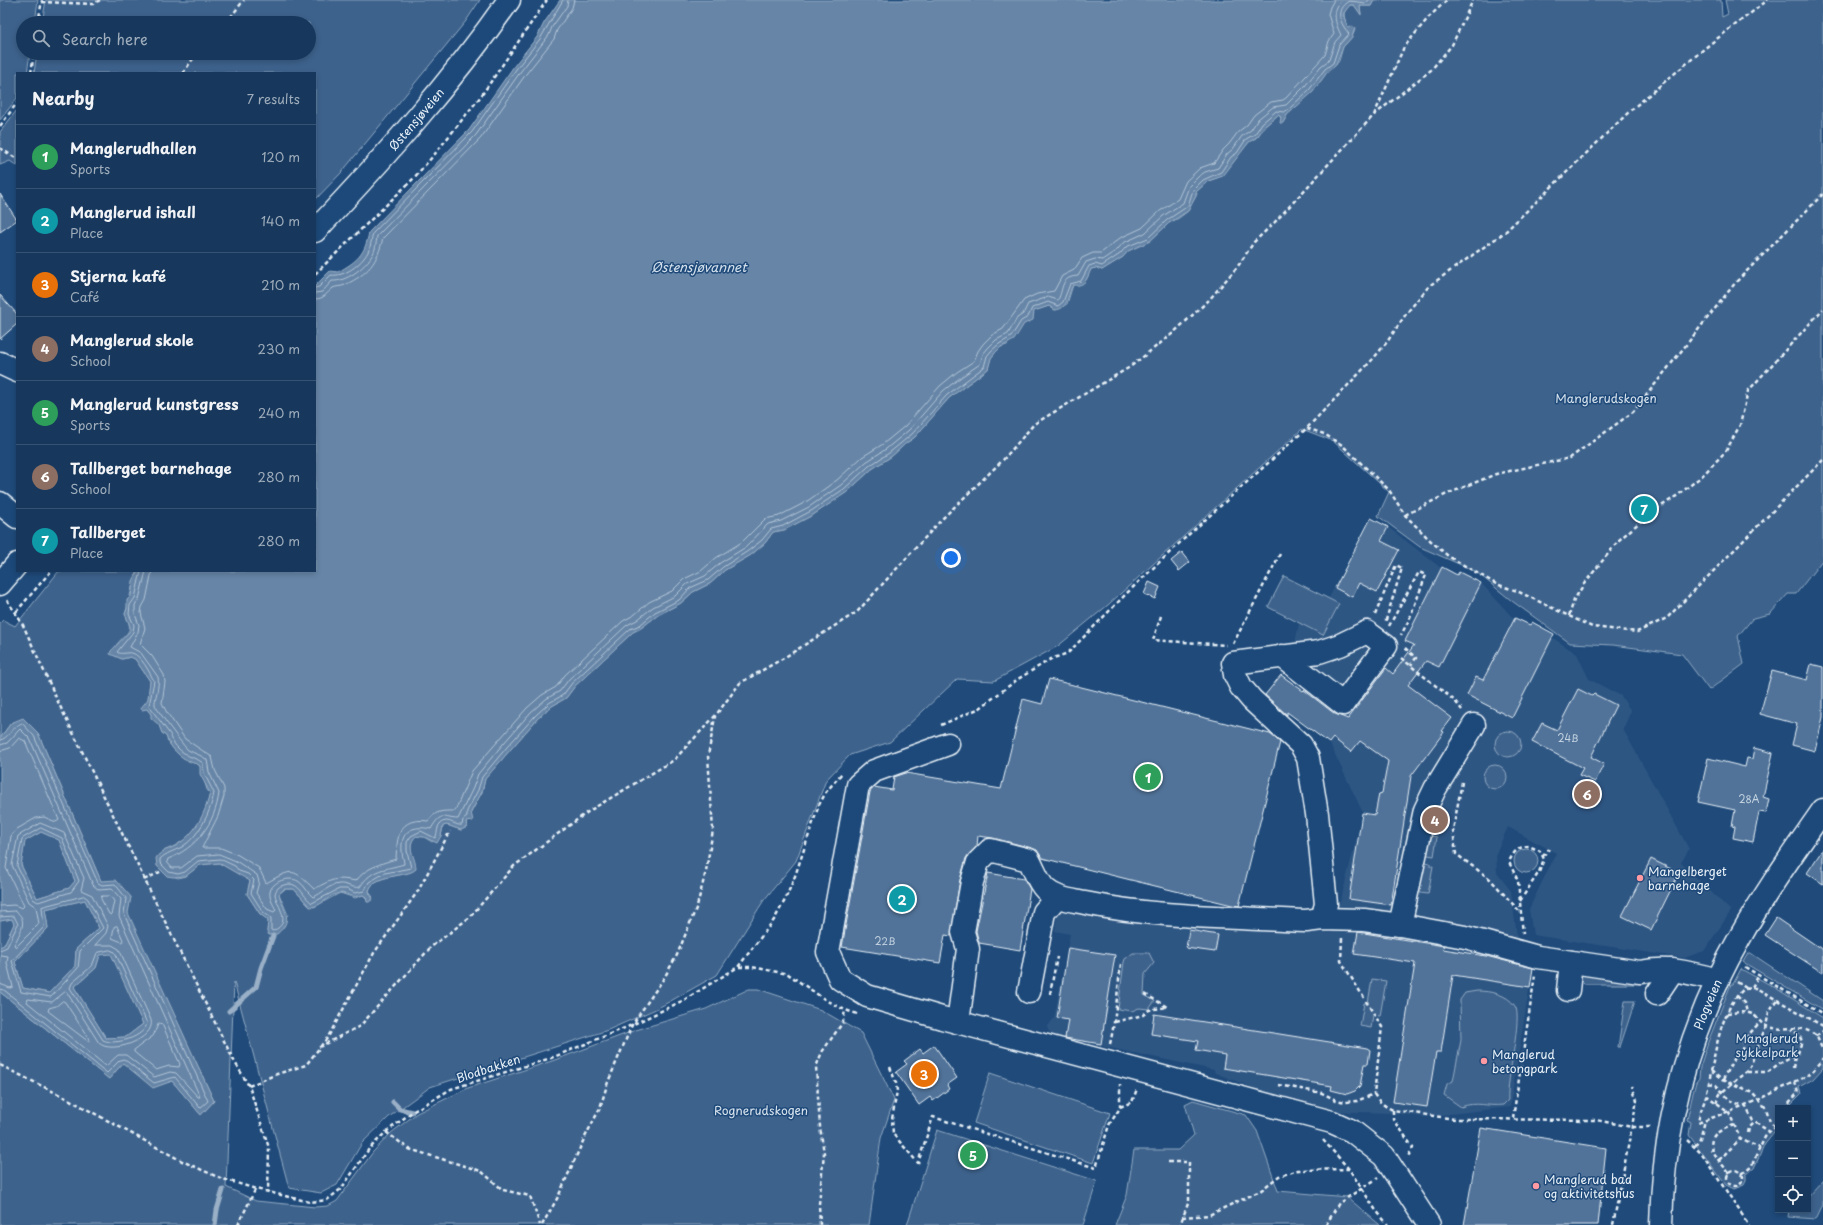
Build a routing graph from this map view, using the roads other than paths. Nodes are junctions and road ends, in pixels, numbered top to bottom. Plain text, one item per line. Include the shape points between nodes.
1 (509, 0) edge
2 (316, 230) edge
3 (0, 363) edge
4 (16, 371) edge
5 (0, 503) edge
6 (16, 516) edge
7 (16, 565) edge
8 (0, 584) edge
9 (1282, 656) junction
10 (1474, 725) road end
11 (948, 744) dead end
12 (1823, 810) edge
13 (1057, 897) junction
14 (1332, 919) junction
15 (1400, 925) junction
16 (1572, 962) junction
17 (1673, 970) junction
18 (1718, 980) junction
19 (1568, 990) dead end
20 (1029, 992) dead end
21 (1657, 994) dead end
22 (958, 1022) junction
23 (1429, 1225) edge
24 (1661, 1225) edge

1 - 2 street, Østensjøveien via 424,111
3 - 4 street
5 - 6 street
7 - 8 street
9 - 9 street via 1343,704 1386,646 1367,632 1319,652
9 - 14 street via 1233,653 1235,675 1252,700 1301,745 1308,758 1317,814 1326,904
10 - 15 street via 1425,810
11 - 22 street via 874,771 858,785 828,952 840,979 867,996
12 - 18 street, Plogveien via 1747,925
13 - 14 street via 1142,912 1306,921
13 - 20 street via 1044,912
13 - 22 street via 1040,883 1029,860 990,850 978,862 963,932 968,949
14 - 15 street
15 - 16 street
16 - 17 street via 1640,972 1657,968
16 - 19 street
17 - 18 street
17 - 21 street
18 - 24 street, Plogveien via 1702,1014 1673,1110
22 - 23 street via 1124,1063 1332,1122 1352,1131 1384,1156

